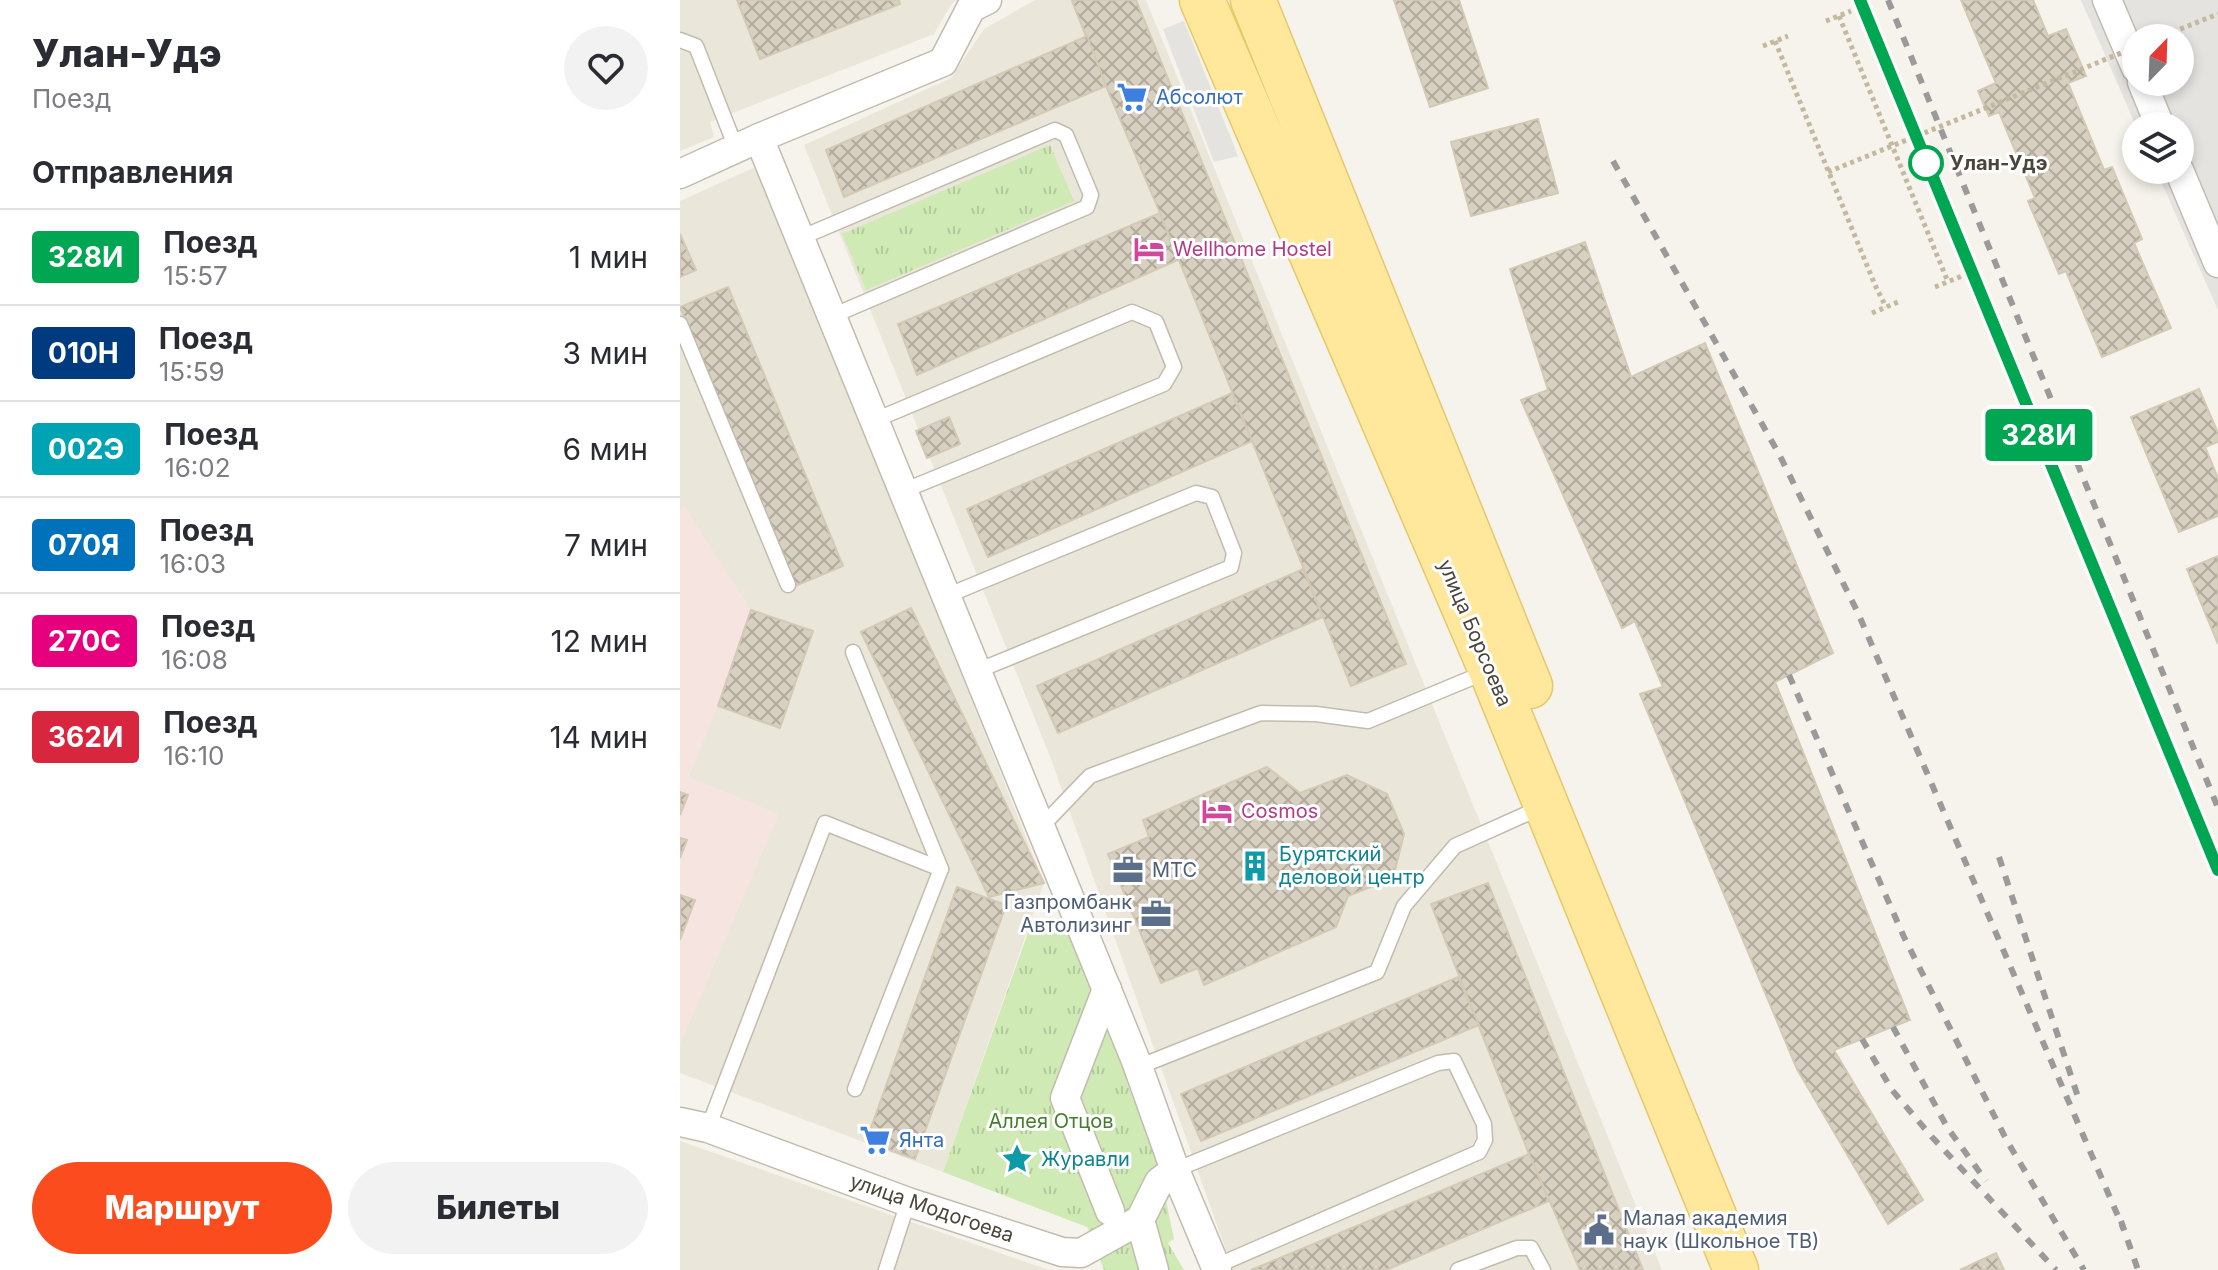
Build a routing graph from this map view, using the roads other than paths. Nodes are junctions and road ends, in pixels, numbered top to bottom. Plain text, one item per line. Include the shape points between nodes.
1 (1202, 0) edge
2 (1253, 0) edge
3 (2107, 0) edge
4 (975, 3) edge
5 (2122, 35) edge
6 (680, 40) edge
7 (747, 143) junction
8 (680, 174) edge
9 (2185, 184) edge
10 (800, 238) junction
11 (2218, 263) edge
12 (832, 316) junction
13 (680, 324) edge
14 (875, 420) junction
15 (903, 491) junction
16 (788, 585) dead end
17 (946, 596) junction
18 (853, 652) dead end
19 (1491, 670) junction
20 (977, 671) junction
21 (1546, 805) junction
22 (1041, 827) junction
23 (941, 869) junction
24 (1107, 989) junction
25 (1138, 1067) junction
26 (855, 1089) dead end
27 (687, 1125) edge
28 (1167, 1176) junction
29 (908, 1202) junction
30 (1110, 1211) dead end
31 (1140, 1220) junction
32 (1081, 1262) edge
33 (1217, 1268) edge
34 (886, 1270) edge
35 (1154, 1270) edge
36 (1458, 1270) edge
37 (1543, 1270) edge
38 (1736, 1270) edge
39 (1766, 1270) edge

1 - 19 main road, улица Борсоева
2 - 39 main road, улица Борсоева
3 - 5 street
4 - 7 street via 943,62
6 - 7 lane via 696,46
7 - 8 street
7 - 10 street
9 - 11 street
10 - 12 street
10 - 12 lane via 1055,130 1066,135 1091,195 1087,207
12 - 14 street
13 - 16 lane
14 - 15 street
14 - 15 lane via 1132,312 1156,322 1174,367 1164,384
15 - 17 street
17 - 20 street
17 - 20 lane via 1196,493 1212,497 1234,553 1231,567
18 - 23 lane
19 - 21 main road, улица Борсоева
19 - 22 lane via 1368,721 1261,713 1090,776
20 - 22 street
21 - 25 lane via 1455,846 1404,906 1377,972
21 - 38 main road, улица Борсоева
22 - 24 street
23 - 26 lane
23 - 27 lane via 825,823
24 - 25 street
24 - 30 street via 1065,1098
25 - 28 street
27 - 29 street, улица Модогоева
28 - 31 street
28 - 33 street
28 - 33 lane via 1438,1063 1454,1061 1484,1124 1479,1152
29 - 32 street, улица Модогоева
29 - 34 lane
31 - 32 street, улица Модогоева
31 - 35 street
36 - 37 lane via 1517,1248 1531,1248

